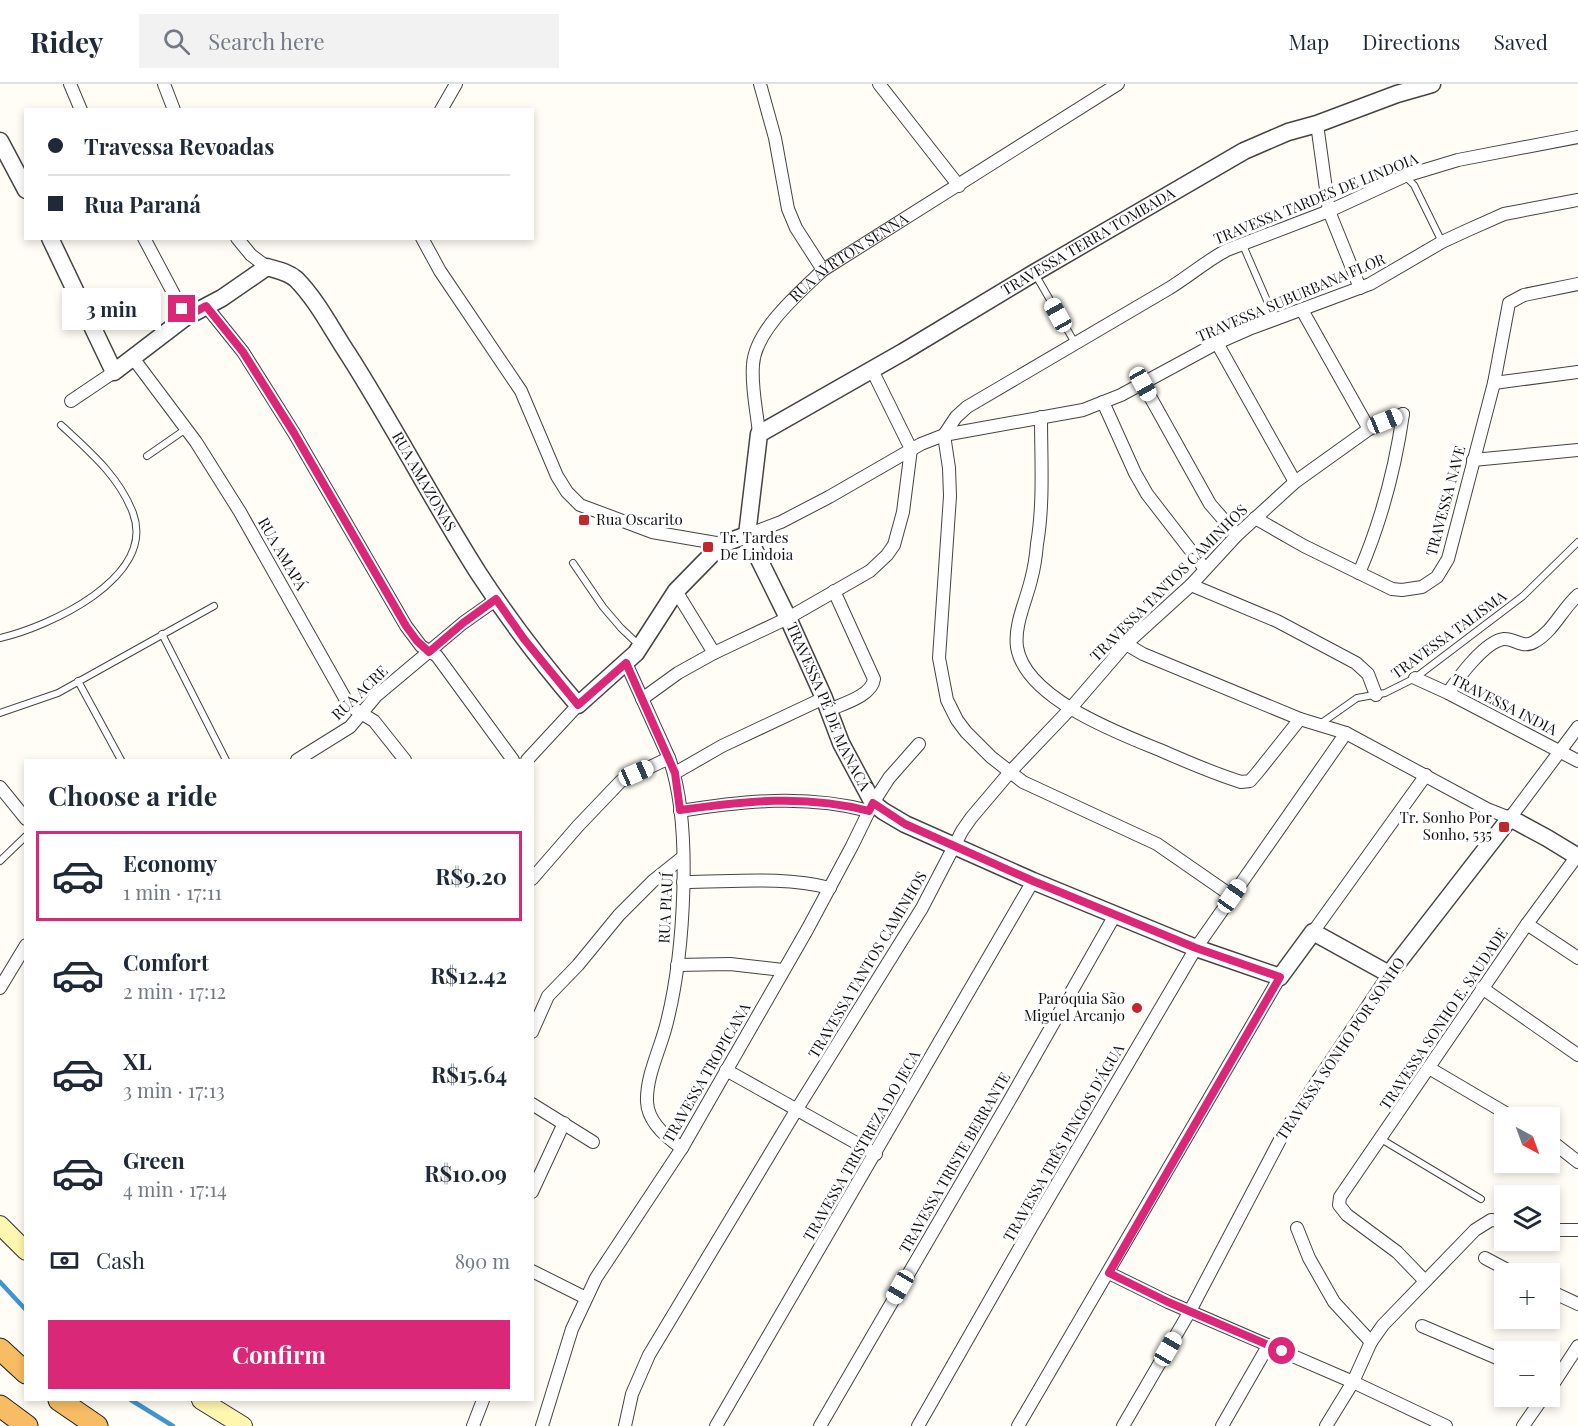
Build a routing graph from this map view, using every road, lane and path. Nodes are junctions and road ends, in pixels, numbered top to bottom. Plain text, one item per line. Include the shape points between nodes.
1 (70, 84) edge
2 (164, 84) edge
3 (456, 84) edge
4 (760, 84) edge
5 (879, 84) edge
6 (1118, 84) edge
7 (1432, 84) edge
8 (80, 108) edge
9 (173, 108) edge
10 (442, 108) edge
11 (1317, 124) junction
12 (1578, 138) edge
13 (0, 141) edge
14 (1405, 176) junction
15 (24, 186) edge
16 (959, 186) junction
17 (1578, 200) edge
18 (1329, 211) junction
19 (51, 240) edge
20 (145, 240) edge
21 (239, 240) edge
22 (423, 240) edge
23 (1442, 242) junction
24 (1242, 243) junction
25 (267, 267) junction
26 (823, 270) junction
27 (1034, 273) junction
28 (1578, 284) edge
29 (1360, 288) junction
30 (206, 306) junction
31 (1302, 310) junction
32 (186, 317) junction
33 (1275, 320) junction
34 (1217, 343) junction
35 (1076, 344) junction
36 (134, 358) junction
37 (872, 370) junction
38 (114, 372) junction
39 (1578, 372) edge
40 (1494, 383) junction
41 (1143, 384) junction
42 (71, 401) dead end
43 (1103, 402) junction
44 (1041, 417) junction
45 (61, 425) dead end
46 (186, 429) junction
47 (1369, 429) junction
48 (759, 434) junction
49 (944, 435) junction
50 (911, 449) junction
51 (1578, 450) edge
52 (147, 456) dead end
53 (1473, 460) junction
54 (1295, 482) junction
55 (1255, 518) junction
56 (1237, 535) junction
57 (747, 536) junction
58 (1578, 542) edge
59 (722, 544) junction
60 (573, 564) dead end
61 (1205, 569) junction
62 (1359, 573) junction
63 (1191, 585) junction
64 (676, 591) junction
65 (834, 591) junction
66 (1578, 595) edge
67 (496, 599) junction
68 (214, 606) dead end
69 (788, 618) junction
70 (162, 634) junction
71 (0, 638) edge
72 (1126, 644) junction
73 (640, 646) junction
74 (429, 652) junction
75 (714, 653) junction
76 (626, 663) junction
77 (1415, 678) junction
78 (78, 681) junction
79 (1448, 693) junction
80 (1376, 696) junction
81 (642, 699) junction
82 (826, 704) junction
83 (578, 705) junction
84 (1070, 709) junction
85 (363, 712) junction
86 (0, 713) edge
87 (1300, 719) junction
88 (1320, 724) junction
89 (1578, 727) edge
90 (1346, 733) junction
91 (919, 744) dead end
92 (1559, 751) junction
93 (669, 758) junction
94 (120, 759) edge
95 (225, 759) edge
96 (299, 759) edge
97 (404, 759) edge
98 (512, 759) edge
99 (527, 759) edge
100 (1578, 761) edge
101 (1010, 772) junction
102 (675, 773) junction
103 (1426, 775) junction
104 (0, 787) edge
105 (871, 807) junction
106 (680, 810) junction
107 (24, 817) edge
108 (1510, 819) junction
109 (24, 838) edge
110 (954, 846) junction
111 (1577, 856) edge
112 (683, 857) junction
113 (0, 861) edge
114 (534, 877) edge
115 (1033, 881) junction
116 (683, 882) junction
117 (830, 888) junction
118 (1232, 896) junction
119 (1115, 915) junction
120 (1527, 924) junction
121 (1312, 932) junction
122 (24, 948) edge
123 (1196, 948) junction
124 (1578, 958) edge
125 (677, 965) junction
126 (783, 970) junction
127 (1389, 974) junction
128 (1280, 977) junction
129 (0, 988) edge
130 (1482, 988) junction
131 (534, 1028) edge
132 (1578, 1055) edge
133 (1429, 1068) junction
134 (726, 1070) junction
135 (534, 1105) edge
136 (1495, 1107) edge
137 (797, 1109) junction
138 (564, 1123) junction
139 (1381, 1139) junction
140 (592, 1142) dead end
141 (682, 1148) junction
142 (1560, 1148) edge
143 (876, 1154) junction
144 (1578, 1162) edge
145 (534, 1188) edge
146 (1481, 1199) dead end
147 (1494, 1220) edge
148 (0, 1225) edge
149 (1297, 1228) dead end
150 (1560, 1230) edge
151 (1578, 1230) edge
152 (24, 1249) edge
153 (1485, 1258) dead end
154 (1494, 1263) edge
155 (534, 1272) edge
156 (1109, 1273) junction
157 (1425, 1281) junction
158 (1560, 1296) edge
159 (586, 1298) junction
160 (1578, 1304) edge
161 (1190, 1311) junction
162 (1427, 1329) dead end
163 (1371, 1342) junction
164 (1268, 1346) junction
165 (1578, 1346) edge
166 (0, 1349) edge
167 (1494, 1357) edge
168 (24, 1370) edge
169 (1560, 1371) edge
170 (1353, 1382) junction
171 (60, 1401) edge
172 (203, 1401) edge
173 (483, 1401) edge
174 (0, 1406) edge
175 (1536, 1407) edge
176 (27, 1426) edge
177 (98, 1426) edge
178 (243, 1426) edge
179 (473, 1426) edge
180 (542, 1426) edge
181 (625, 1426) edge
182 (716, 1426) edge
183 (820, 1426) edge
184 (918, 1426) edge
185 (1018, 1426) edge
186 (1123, 1426) edge
187 (1222, 1426) edge
188 (1326, 1426) edge
189 (1446, 1426) edge
190 (1523, 1426) edge

1 - 8 street
2 - 9 street
3 - 10 street
4 - 26 street via 788,209
5 - 16 street
6 - 16 street, RUA AYRTON SENNA
7 - 11 street, TRAVESSA TERRA TOMBADA
11 - 18 street
11 - 27 street, TRAVESSA TERRA TOMBADA via 1244,151
12 - 14 street, TRAVESSA TARDES DE LINDOIA via 1458,160
13 - 15 street
14 - 18 street, TRAVESSA TARDES DE LINDOIA
14 - 23 lane via 1414,185
16 - 26 street, RUA AYRTON SENNA
17 - 23 street, TRAVESSA SUBURBANA FLOR via 1504,214
18 - 24 street, TRAVESSA TARDES DE LINDOIA
18 - 29 street
19 - 38 street
20 - 32 street
21 - 25 street
22 - 59 street via 522,391 567,492 580,505 652,532
23 - 29 street, TRAVESSA SUBURBANA FLOR
24 - 33 lane
24 - 35 street, TRAVESSA TARDES DE LINDOIA via 1212,257 1183,280
25 - 30 street
25 - 67 street, RUA AMAZONAS via 295,279 321,314
26 - 48 street, RUA AYRTON SENNA via 793,298 755,351 753,380
27 - 35 lane
27 - 37 street, TRAVESSA TERRA TOMBADA
28 - 40 street, TRAVESSA NAVE via 1524,295 1509,303
29 - 31 street, TRAVESSA SUBURBANA FLOR
30 - 32 street
30 - 74 street via 243,352 406,626
31 - 33 street, TRAVESSA SUBURBANA FLOR
31 - 47 street
32 - 36 street
33 - 34 street, TRAVESSA SUBURBANA FLOR
34 - 41 street, TRAVESSA SUBURBANA FLOR
34 - 54 street
35 - 49 street, TRAVESSA TARDES DE LINDOIA via 962,411
36 - 38 street
36 - 46 street, RUA AMAPÁ
37 - 48 street, TRAVESSA TERRA TOMBADA
37 - 50 street
38 - 42 street
39 - 40 street
40 - 53 street, TRAVESSA NAVE
41 - 43 street, TRAVESSA SUBURBANA FLOR
41 - 56 street via 1210,504
43 - 44 street, TRAVESSA SUBURBANA FLOR via 1063,415
43 - 61 street via 1147,494
44 - 49 street, TRAVESSA SUBURBANA FLOR
44 - 84 street via 1038,541 1017,644 1030,673
45 - 71 lane via 106,467 125,497 134,515 133,550 122,570 79,605 54,619
46 - 52 lane
46 - 85 street, RUA AMAPÁ via 240,512 346,700
47 - 54 street, TRAVESSA TANTOS CAMINHOS
47 - 62 street, TRAVESSA TANTOS CAMINHOS via 1402,414 1382,514
48 - 57 street, RUA AYRTON SENNA
49 - 50 street
49 - 101 street via 950,496 939,658 942,681 957,720
50 - 57 street via 829,497
50 - 65 street via 906,500 894,545 879,565
51 - 53 street
53 - 62 street, TRAVESSA NAVE via 1448,559 1437,577 1422,587 1402,590 1386,587
54 - 55 street, TRAVESSA TANTOS CAMINHOS
55 - 56 street, TRAVESSA TANTOS CAMINHOS
55 - 62 street, TRAVESSA NAVE
56 - 61 street, TRAVESSA TANTOS CAMINHOS
57 - 59 street
57 - 69 street, TRAVESSA PÉ DE MANACÁ
58 - 77 lane, TRAVESSA TALISMA via 1523,596
59 - 64 street
60 - 73 lane via 621,628
61 - 63 street, TRAVESSA TANTOS CAMINHOS
63 - 72 street, TRAVESSA TANTOS CAMINHOS
63 - 80 street via 1277,621 1356,663 1368,674
64 - 73 street
64 - 75 street
65 - 69 street
65 - 82 street via 874,679 868,690
66 - 79 street via 1532,644 1506,638 1494,642
67 - 74 street, RUA ACRE
67 - 83 street, RUA AMAZONAS
68 - 70 lane
69 - 75 street
69 - 82 street, TRAVESSA PÉ DE MANACÁ
70 - 78 lane
70 - 95 lane
72 - 84 street, TRAVESSA TANTOS CAMINHOS
72 - 87 street
73 - 76 street
74 - 85 street, RUA ACRE via 376,696
74 - 98 street via 437,656
75 - 81 street
76 - 81 street, RUA PIAUÍ
76 - 83 street
77 - 79 street, TRAVESSA INDIA
77 - 80 lane, TRAVESSA TALISMA
78 - 86 lane
78 - 94 lane
79 - 92 street, TRAVESSA INDIA
80 - 88 lane, TRAVESSA TALISMA via 1357,698
81 - 93 street, RUA PIAUÍ
82 - 102 street via 722,746
82 - 105 street, TRAVESSA PÉ DE MANACÁ
83 - 99 street
84 - 87 street via 1098,725 1240,782 1250,781
84 - 101 street, TRAVESSA TANTOS CAMINHOS
85 - 96 street, RUA ACRE via 350,727
85 - 97 street, RUA AMAPÁ
87 - 88 street
88 - 90 street
89 - 92 street, TRAVESSA SONHO POR SONHO
90 - 103 street
90 - 118 street, TRAVESSA TRÊS PINGOS D'ÁGUA
91 - 105 street, TRAVESSA TROPICANA via 889,778
92 - 100 street, TRAVESSA INDIA
92 - 108 street, TRAVESSA SONHO POR SONHO
93 - 102 street, RUA PIAUÍ
93 - 114 street via 621,781
101 - 110 street, TRAVESSA TANTOS CAMINHOS via 971,818
101 - 118 street via 1036,789 1157,844
102 - 106 street, RUA PIAUÍ
103 - 108 street
103 - 121 street
104 - 107 street
105 - 106 street via 740,801
105 - 110 street, TRAVESSA PÉ DE MANACÁ
105 - 117 street, TRAVESSA TROPICANA
106 - 112 street, RUA PIAUÍ
108 - 111 street
108 - 127 street, TRAVESSA SONHO POR SONHO
109 - 113 lane
110 - 115 street, TRAVESSA PÉ DE MANACÁ
110 - 137 street, TRAVESSA TANTOS CAMINHOS via 922,908
111 - 120 street, TRAVESSA SONHO E. SAUDADE
112 - 116 street, RUA PIAUÍ
112 - 131 street via 619,915 548,996
115 - 119 street, TRAVESSA PÉ DE MANACÁ
115 - 143 street, TRAVESSA TRISTREZA DO JECA
116 - 117 street via 779,882
116 - 125 street, RUA PIAUÍ
117 - 126 street, TRAVESSA TROPICANA
118 - 123 street, TRAVESSA TRÊS PINGOS D'ÁGUA
119 - 123 street, TRAVESSA PÉ DE MANACÁ
119 - 183 street, TRAVESSA TRISTE BERRANTE
120 - 124 street
120 - 130 street, TRAVESSA SONHO E. SAUDADE
121 - 127 street
121 - 128 street
122 - 129 street
123 - 128 street, TRAVESSA PÉ DE MANACÁ
123 - 184 street, TRAVESSA TRÊS PINGOS D'ÁGUA
125 - 126 street via 730,964
125 - 141 street, RUA PIAUÍ via 647,1105 666,1137
126 - 134 street, TRAVESSA TROPICANA
127 - 161 street, TRAVESSA SONHO POR SONHO via 1282,1136
128 - 156 street
130 - 132 street
130 - 133 street, TRAVESSA SONHO E. SAUDADE
133 - 136 street
133 - 139 street, TRAVESSA SONHO E. SAUDADE
134 - 137 street
134 - 141 street, TRAVESSA TROPICANA
135 - 138 street
137 - 143 street
137 - 181 street, TRAVESSA TANTOS CAMINHOS via 649,1355 632,1394
138 - 140 street
138 - 145 street
139 - 146 lane
139 - 157 street, TRAVESSA SONHO E. SAUDADE via 1339,1201 1341,1209 1397,1252
141 - 159 street, TRAVESSA TROPICANA
142 - 144 street
143 - 182 street, TRAVESSA TRISTREZA DO JECA
147 - 157 street via 1475,1230
148 - 152 main road
149 - 163 street via 1334,1302
150 - 151 street
153 - 154 street
155 - 159 street
156 - 161 street
156 - 185 street
157 - 163 street
158 - 160 street
159 - 180 street, TRAVESSA TROPICANA via 572,1329
161 - 164 street
161 - 186 street, TRAVESSA SONHO POR SONHO
162 - 167 street
163 - 170 street
164 - 170 street
164 - 187 street
165 - 169 street
166 - 168 highway
170 - 188 street
170 - 189 street
171 - 177 highway
172 - 178 main road
173 - 179 street
174 - 176 highway
175 - 190 street

